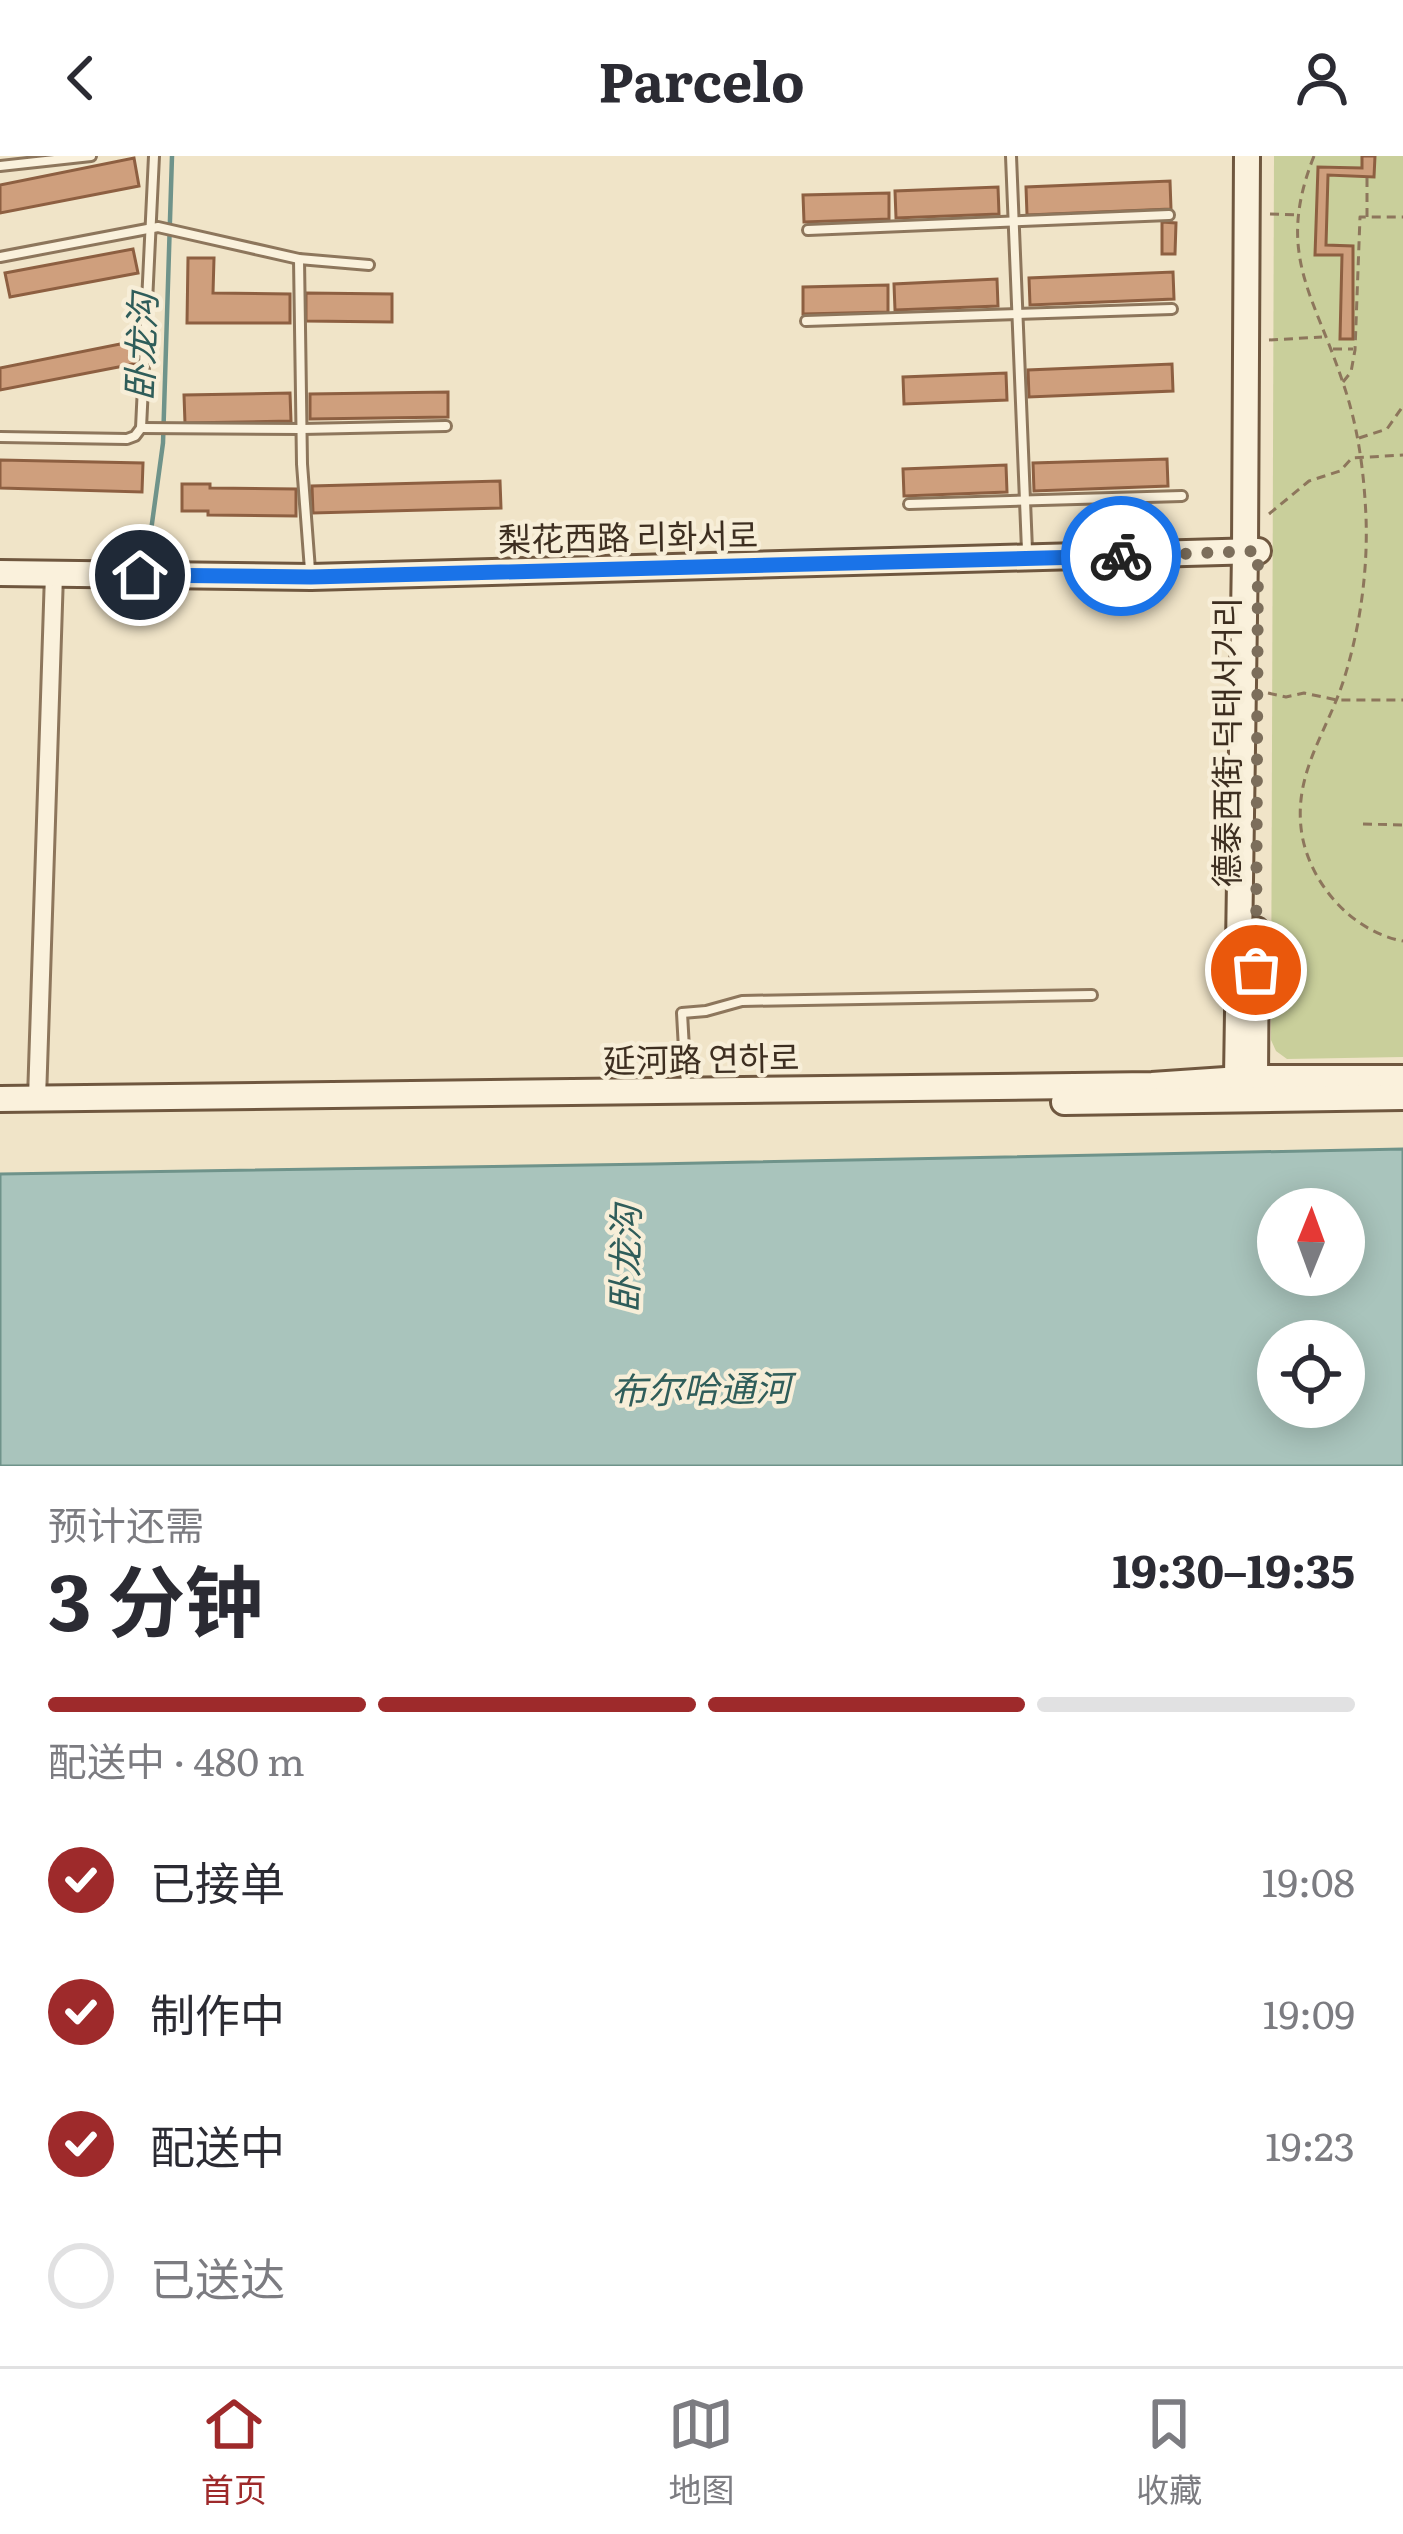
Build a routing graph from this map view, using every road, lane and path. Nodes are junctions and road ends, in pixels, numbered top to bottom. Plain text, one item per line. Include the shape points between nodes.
1 (91, 156) edge
2 (154, 156) edge
3 (1011, 156) edge
4 (1246, 156) edge
5 (1260, 156) edge
6 (1314, 156) edge
7 (0, 166) edge
8 (1367, 177) dead end
9 (1270, 214) dead end
10 (1169, 215) dead end
11 (1298, 215) junction
12 (1367, 217) junction
13 (1403, 217) edge
14 (1013, 221) junction
15 (155, 227) junction
16 (808, 230) dead end
17 (0, 257) edge
18 (299, 259) junction
19 (369, 265) dead end
20 (1172, 309) dead end
21 (1017, 314) junction
22 (806, 321) dead end
23 (1325, 337) junction
24 (1270, 340) dead end
25 (1331, 350) junction
26 (1355, 350) junction
27 (1343, 382) junction
28 (1403, 406) edge
29 (446, 426) dead end
30 (141, 428) junction
31 (302, 429) junction
32 (0, 437) edge
33 (1358, 439) junction
34 (1361, 455) junction
35 (1403, 455) edge
36 (1181, 496) dead end
37 (1025, 501) junction
38 (909, 504) dead end
39 (1269, 514) dead end
40 (1251, 551) junction
41 (1028, 559) junction
42 (0, 574) edge
43 (54, 574) junction
44 (311, 577) junction
45 (1268, 693) dead end
46 (1337, 700) junction
47 (1403, 700) edge
48 (1363, 824) dead end
49 (1403, 825) edge
50 (1403, 940) edge
51 (1092, 995) dead end
52 (1403, 1078) edge
53 (1246, 1085) junction
54 (686, 1090) junction
55 (1403, 1097) edge
56 (37, 1099) junction
57 (0, 1100) edge
58 (0, 1114) edge

1 - 7 lane
2 - 15 lane
3 - 14 lane
4 - 40 main road, 德泰西街 덕태서거리
5 - 40 main road, 德泰西街 덕태서거리
6 - 11 path
8 - 12 path
9 - 11 path
10 - 14 lane
11 - 23 path via 1303,277
12 - 13 path
12 - 26 path via 1360,217
14 - 16 lane
14 - 21 lane
15 - 17 lane
15 - 18 lane
15 - 30 lane
18 - 19 lane
18 - 31 lane
20 - 21 lane
21 - 22 lane
21 - 37 lane
23 - 24 path
23 - 25 path
25 - 26 path
25 - 27 path
26 - 27 path
27 - 33 path
28 - 33 path via 1388,429
29 - 31 lane
30 - 31 lane
30 - 32 lane via 127,439
31 - 44 lane
33 - 34 path
34 - 35 path
34 - 39 path
34 - 46 path via 1365,574
36 - 37 lane
37 - 38 lane
37 - 41 lane
40 - 41 main road, 梨花西路 리화서로
40 - 53 main road, 德泰西街 덕태서거리
41 - 44 main road, 梨花西路 리화서로
42 - 43 main road, 梨花西路 리화서로
43 - 44 main road, 梨花西路 리화서로
43 - 56 street
45 - 46 path
46 - 47 path
46 - 50 path via 1305,775 1303,839 1346,913
48 - 49 path
51 - 54 lane via 742,1001 682,1013
52 - 53 main road, 延河路 연하로
53 - 54 main road, 延河路 연하로
53 - 55 main road, 延河路 연하로
53 - 58 main road, 延河路 연하로
54 - 56 main road, 延河路 연하로
56 - 57 main road, 延河路 연하로

